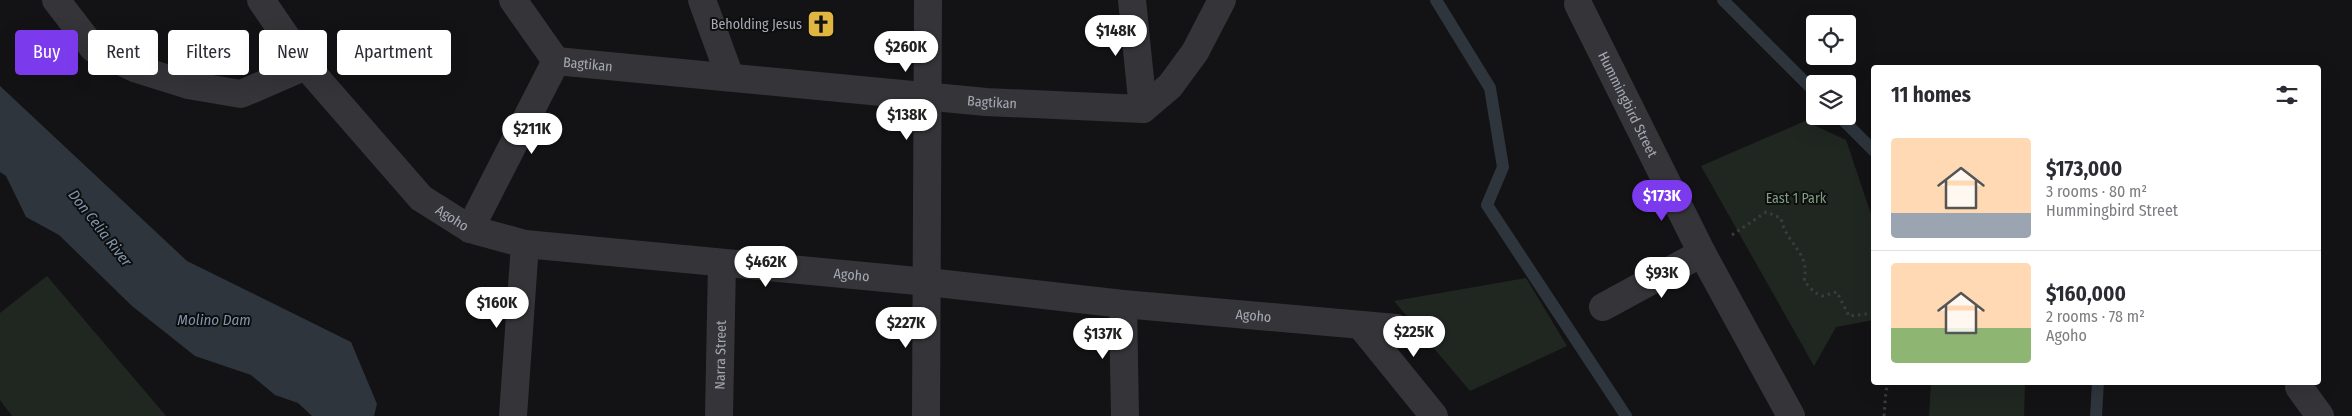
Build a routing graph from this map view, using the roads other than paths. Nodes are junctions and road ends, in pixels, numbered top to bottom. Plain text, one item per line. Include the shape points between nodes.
1 (56, 0) edge
2 (261, 0) edge
3 (513, 0) edge
4 (702, 0) edge
5 (928, 0) edge
6 (1132, 0) edge
7 (1222, 0) edge
8 (1578, 4) dead end
9 (281, 30) edge
10 (556, 61) junction
11 (285, 75) edge
12 (314, 75) edge
13 (730, 77) junction
14 (929, 96) junction
15 (1143, 109) junction
16 (470, 229) junction
17 (524, 244) junction
18 (1702, 253) junction
19 (722, 263) junction
20 (928, 282) junction
21 (1123, 304) junction
22 (1603, 307) dead end
23 (1361, 326) junction
24 (1396, 328) dead end
25 (2299, 387) dead end
26 (513, 416) edge
27 (719, 416) edge
28 (926, 416) edge
29 (1125, 416) edge
30 (1434, 416) edge
31 (1791, 416) edge
32 (2320, 416) edge

1 - 11 street via 93,48 138,69 188,85 240,94
2 - 9 street, Agoho
3 - 10 street
4 - 13 street
5 - 14 street
6 - 15 street
7 - 15 street via 1195,52 1170,86
8 - 18 street, Hummingbird Street
10 - 13 street, Bagtikan
10 - 16 street
12 - 16 street, Agoho via 421,198
13 - 14 street, Bagtikan
14 - 15 street, Bagtikan via 986,102
14 - 20 street
16 - 17 street, Agoho
17 - 19 street, Agoho
17 - 26 street
18 - 22 street
18 - 31 street, Hummingbird Street
19 - 20 street, Agoho
19 - 27 street, Narra Street
20 - 21 street, Agoho
20 - 28 street
21 - 23 street, Agoho
21 - 29 street
23 - 24 street, Agoho
23 - 30 street
25 - 32 street

